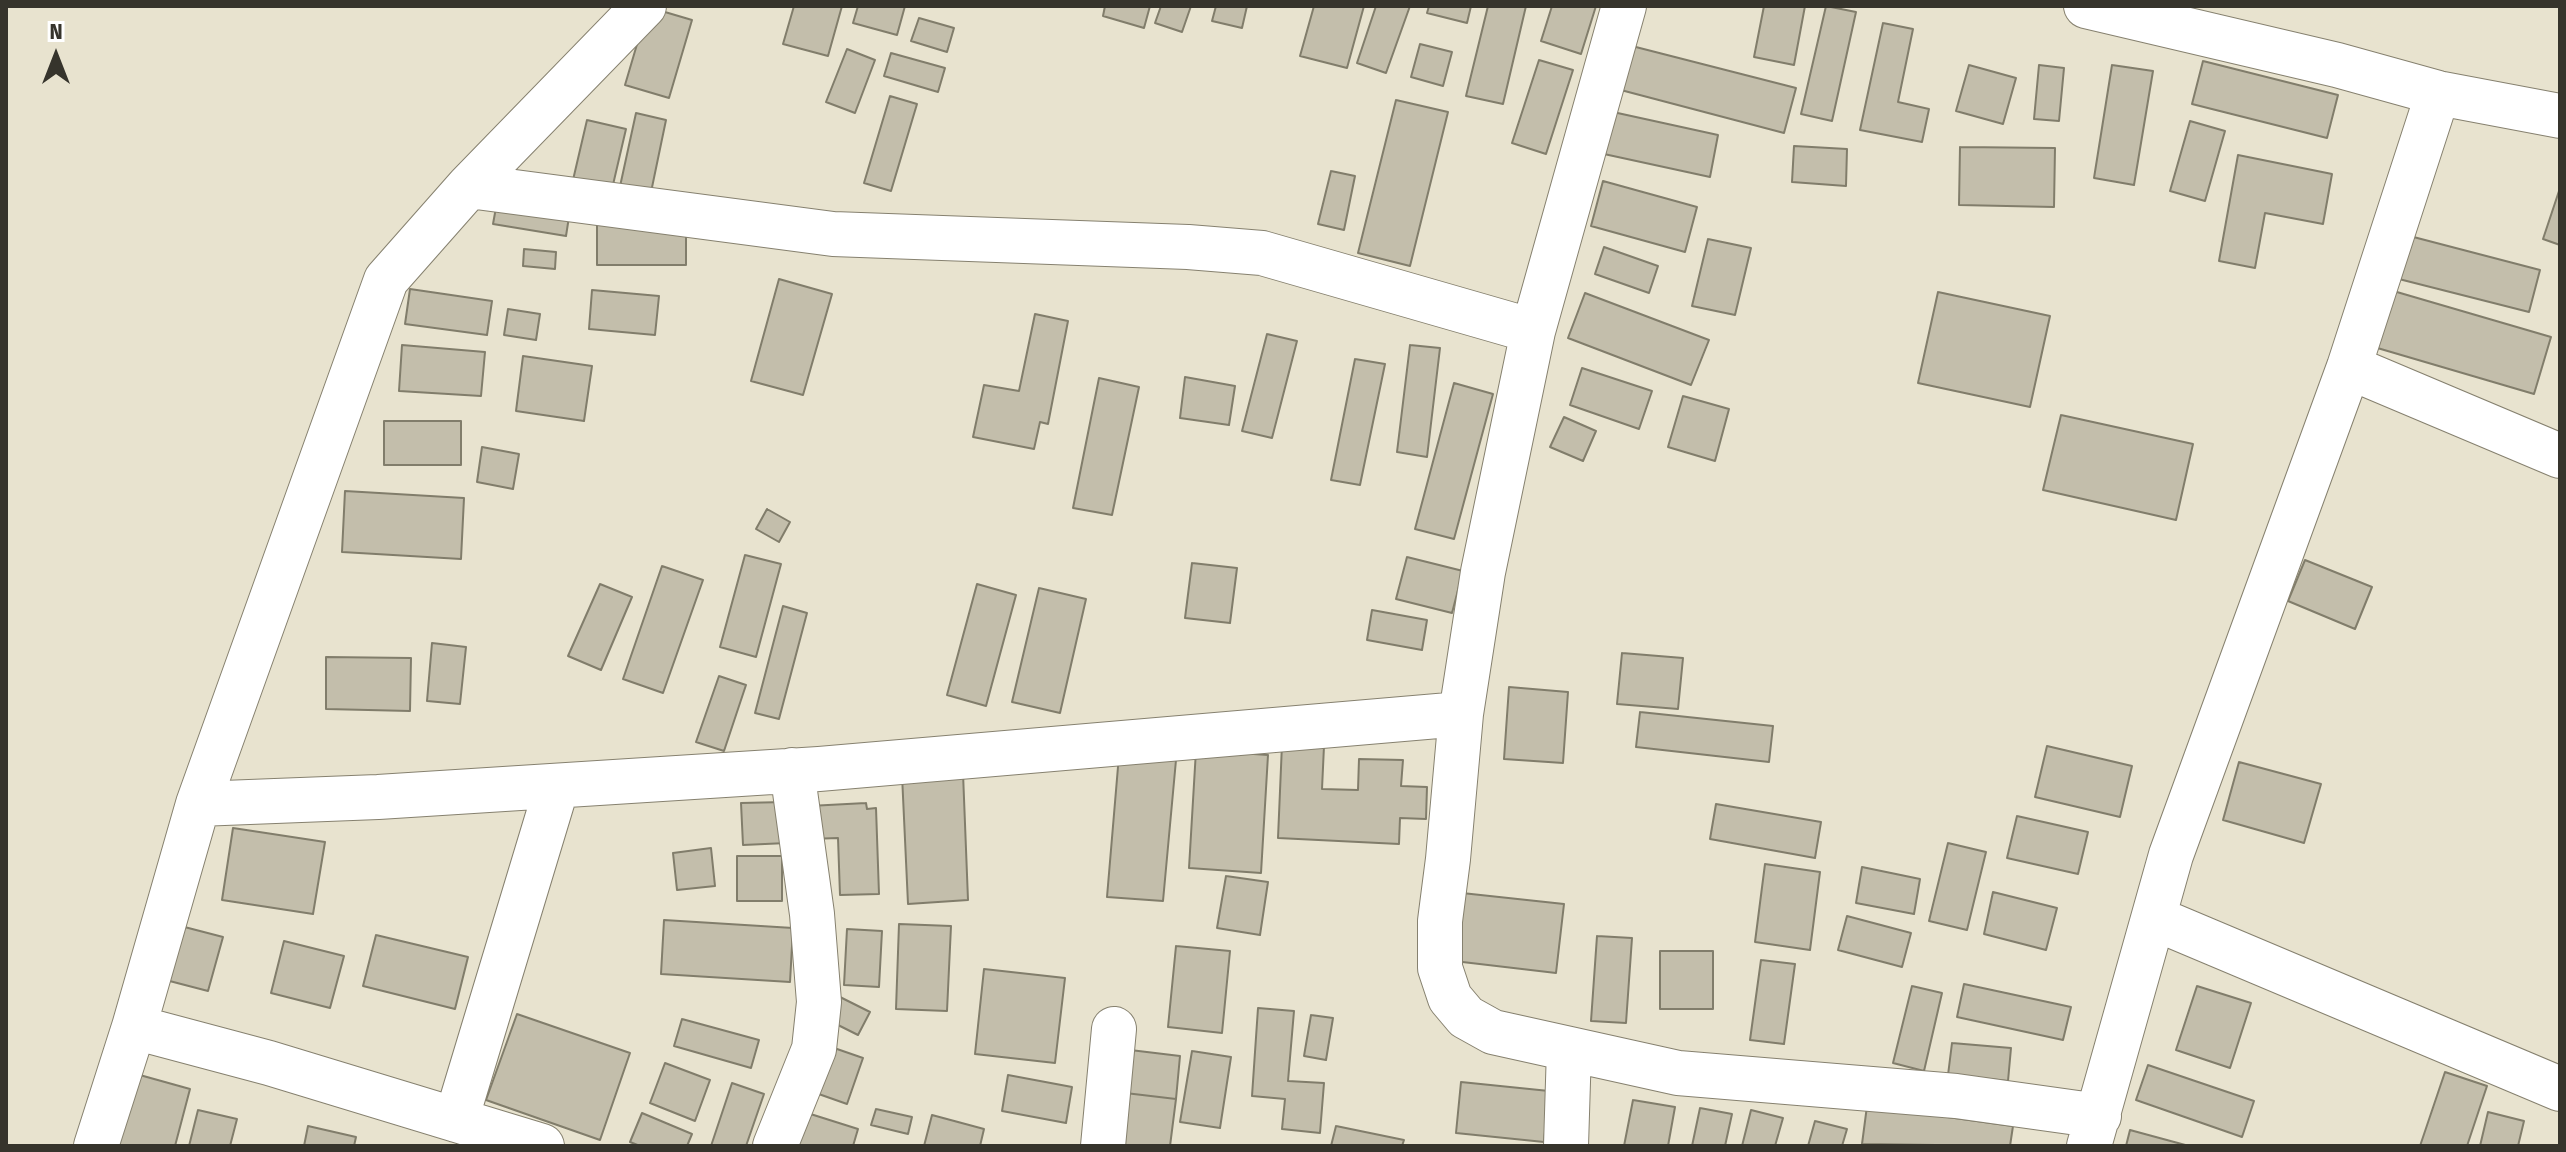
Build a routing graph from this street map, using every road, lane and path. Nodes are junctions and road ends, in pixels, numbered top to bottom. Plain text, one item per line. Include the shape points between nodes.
1 (644, 6) edge
2 (1624, 6) edge
3 (2086, 6) edge
4 (2438, 93) junction
5 (2560, 116) edge
6 (469, 186) junction
7 (1533, 331) junction
8 (2349, 367) junction
9 (2560, 456) edge
10 (1461, 714) junction
11 (792, 770) junction
12 (557, 786) junction
13 (198, 804) junction
14 (2154, 918) junction
15 (134, 1027) junction
16 (1114, 1029) dead end
17 (1569, 1049) junction
18 (2560, 1089) edge
19 (456, 1120) junction
20 (2094, 1131) edge
21 (498, 1140) edge
22 (96, 1146) edge
23 (542, 1146) edge
24 (775, 1146) edge
25 (1103, 1146) edge
26 (1566, 1146) edge

1 - 6 street
2 - 7 street
3 - 4 street
4 - 5 street
4 - 8 street
6 - 7 street via 833,234 1262,253
6 - 13 street via 386,280
7 - 10 street via 1483,572
8 - 9 street
8 - 14 street via 2171,855
10 - 11 street
10 - 17 street via 1440,968 1450,998 1466,1017 1493,1032
11 - 12 street
11 - 24 street via 819,1002 814,1049
12 - 13 street
12 - 19 street
13 - 15 street
14 - 18 street
14 - 20 street
15 - 19 street
15 - 22 street
16 - 25 street
17 - 20 street via 1678,1073 1956,1096
17 - 26 street
19 - 21 street
21 - 23 street

